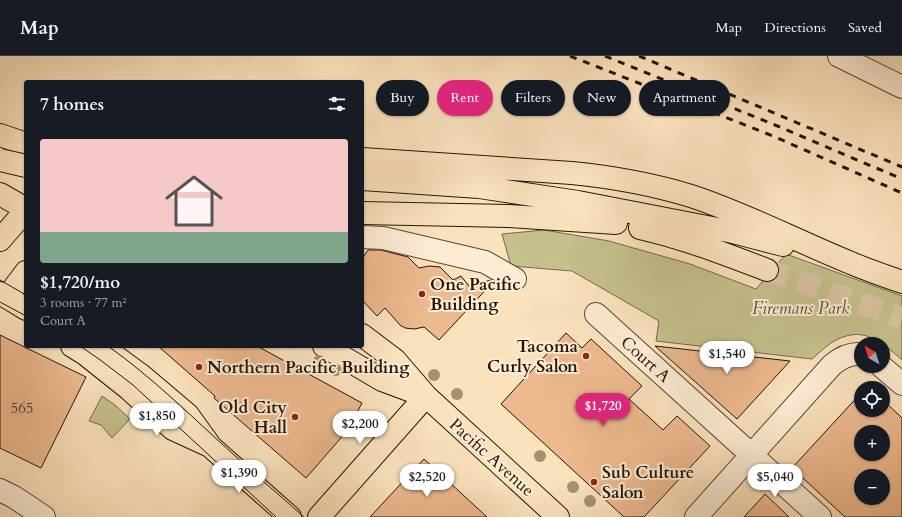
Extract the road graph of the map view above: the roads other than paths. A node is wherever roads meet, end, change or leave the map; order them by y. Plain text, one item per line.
1 (839, 56) edge
2 (899, 79) edge
3 (0, 135) edge
4 (24, 143) edge
5 (0, 154) edge
6 (364, 159) edge
7 (0, 160) edge
8 (24, 165) edge
9 (24, 166) edge
10 (364, 179) edge
11 (364, 191) edge
12 (0, 194) edge
13 (24, 208) edge
14 (24, 211) edge
15 (364, 213) edge
16 (616, 223) junction
17 (364, 237) edge
18 (1, 238) edge
19 (852, 264) junction
20 (767, 270) tunnel mouth
21 (24, 274) edge
22 (515, 279) dead end
23 (902, 282) edge
24 (4, 295) edge
25 (24, 308) edge
26 (596, 314) dead end
27 (364, 337) edge
28 (75, 348) edge
29 (104, 348) edge
30 (327, 348) edge
31 (854, 355) edge
32 (889, 373) edge
33 (902, 384) edge
34 (426, 396) junction
35 (211, 447) junction
36 (752, 454) junction
37 (0, 490) edge
38 (43, 517) edge
39 (290, 517) edge
40 (319, 517) edge
41 (558, 517) edge
42 (696, 517) edge
43 (820, 517) edge

1 - 2 street
3 - 4 main road
5 - 8 main road
6 - 19 main road
7 - 9 main road, bridge
10 - 19 main road
11 - 16 main road
12 - 13 main road
14 - 18 main road
15 - 16 main road
16 - 20 main road
17 - 22 street
19 - 23 main road
21 - 24 main road
24 - 25 main road
26 - 36 street, Court A
27 - 34 main road, Pacific Avenue
28 - 35 main road
29 - 35 main road
30 - 34 main road, Pacific Avenue
31 - 36 street
32 - 33 street
34 - 40 main road
34 - 41 main road, Pacific Avenue
35 - 39 main road
36 - 42 street
36 - 43 street, Court A
37 - 38 street

